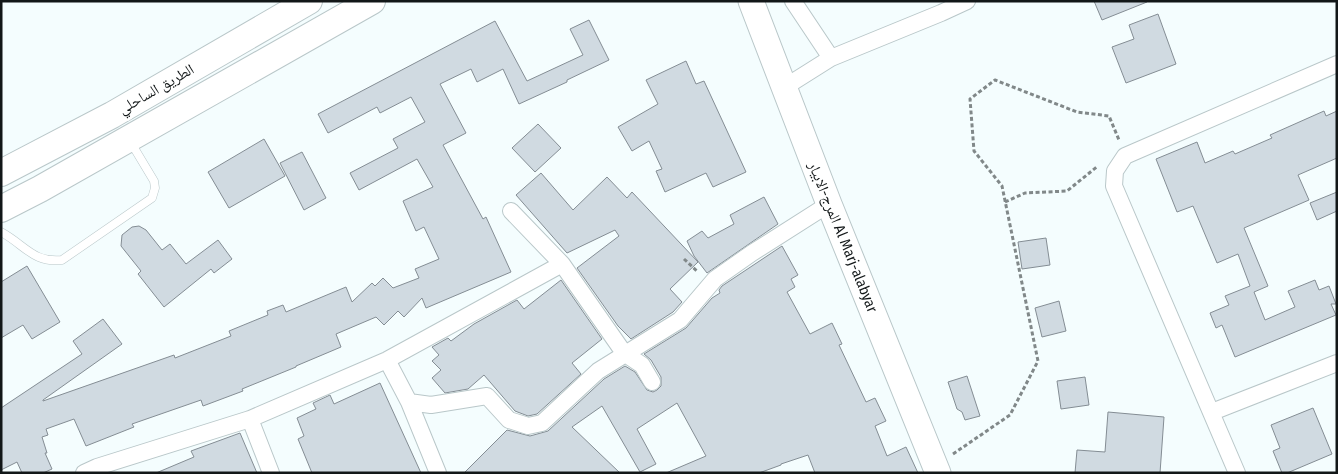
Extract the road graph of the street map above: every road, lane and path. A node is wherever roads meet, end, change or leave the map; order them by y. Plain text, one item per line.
1 (309, 1) edge
2 (372, 1) edge
3 (751, 1) edge
4 (793, 1) edge
5 (967, 1) edge
6 (938, 7) edge
7 (831, 58) junction
8 (1337, 64) edge
9 (785, 88) junction
10 (112, 115) junction
11 (128, 139) junction
12 (1125, 156) junction
13 (1, 173) edge
14 (1005, 202) junction
15 (829, 204) junction
16 (1, 209) edge
17 (511, 211) dead end
18 (1, 232) edge
19 (562, 264) junction
20 (624, 353) junction
21 (388, 360) junction
22 (1337, 363) edge
23 (652, 382) dead end
24 (409, 402) junction
25 (1212, 412) junction
26 (250, 419) junction
27 (936, 468) edge
28 (93, 471) edge
29 (271, 473) edge
30 (438, 473) edge
31 (1237, 473) edge

1 - 10 highway, الطريق الساحلي
2 - 11 highway
3 - 9 main road, المرج-الابيار Al Marj-alabyar
4 - 7 street
5 - 6 street
6 - 7 street
7 - 9 street
8 - 12 street
9 - 15 main road, المرج-الابيار Al Marj-alabyar
10 - 11 highway
10 - 13 highway, الطريق الساحلي
11 - 16 highway
11 - 18 lane
12 - 14 path
12 - 14 path
12 - 25 street
14 - 27 path
15 - 20 street
15 - 27 main road, المرج-الابيار Al Marj-alabyar
17 - 19 street
19 - 20 street
19 - 21 street
20 - 23 street
20 - 24 street
21 - 24 street
21 - 26 street
22 - 25 street
24 - 30 street
25 - 31 street
26 - 28 street
26 - 29 street

